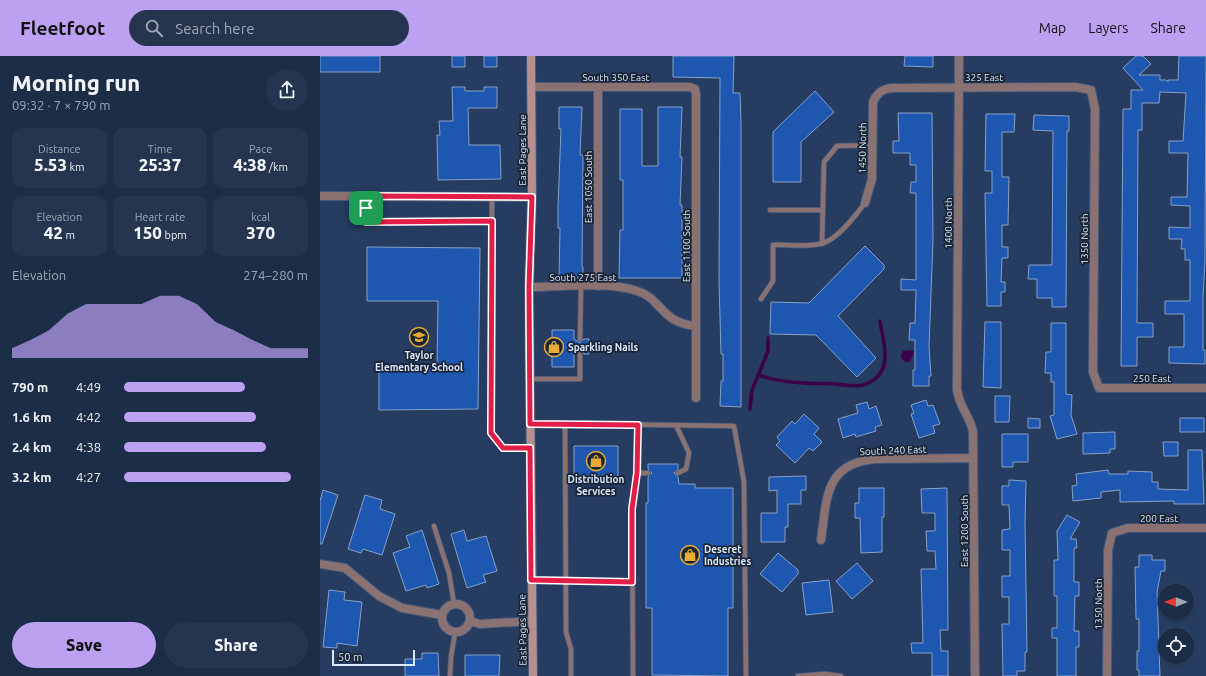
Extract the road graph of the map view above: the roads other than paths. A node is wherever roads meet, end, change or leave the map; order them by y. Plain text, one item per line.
1 (531, 56) edge
2 (959, 56) edge
3 (531, 87) junction
4 (598, 87) junction
5 (959, 87) junction
6 (1092, 90) joint
7 (878, 93) joint
8 (696, 94) joint
9 (872, 145) junction
10 (320, 196) edge
11 (366, 196) junction
12 (492, 196) junction
13 (532, 197) junction
14 (865, 202) joint
15 (770, 210) dead end
16 (822, 210) junction
17 (492, 221) junction
18 (822, 244) junction
19 (598, 286) junction
20 (529, 287) junction
21 (581, 287) junction
22 (761, 299) dead end
23 (696, 326) junction
24 (580, 339) dead end
25 (580, 354) dead end
26 (530, 379) junction
27 (1099, 388) joint
28 (1206, 388) edge
29 (957, 389) joint
30 (696, 398) dead end
31 (530, 424) junction
32 (564, 424) junction
33 (638, 425) junction
34 (676, 425) junction
35 (530, 448) junction
36 (973, 458) junction
37 (637, 473) junction
38 (648, 473) dead end
39 (678, 473) dead end
40 (434, 526) dead end
41 (1206, 528) edge
42 (1112, 533) joint
43 (821, 540) dead end
44 (320, 566) edge
45 (531, 580) junction
46 (565, 581) junction
47 (632, 582) junction
48 (454, 604) junction
49 (442, 615) junction
50 (470, 621) junction
51 (532, 621) junction
52 (455, 633) junction
53 (450, 676) edge
54 (533, 676) edge
55 (571, 676) edge
56 (633, 676) edge
57 (746, 676) edge
58 (798, 676) edge
59 (841, 676) edge
60 (975, 676) edge
61 (1107, 676) edge

1 - 3 main road, East Pages Lane
2 - 5 street, 1400 North
3 - 4 street, South 350 East
3 - 13 main road, East Pages Lane
4 - 8 street, South 350 East
4 - 19 street, East 1050 South
5 - 6 street, 325 East
5 - 7 street, 325 East
5 - 29 street, 1400 North
6 - 27 street, 1350 North
7 - 9 street, 1450 North
8 - 23 street, East 1100 South
9 - 14 street, 1450 North
9 - 16 lane
10 - 11 street
11 - 12 street
11 - 17 lane
12 - 13 street
12 - 17 lane
13 - 20 main road, East Pages Lane
14 - 18 lane
15 - 16 lane
16 - 18 lane
17 - 35 lane
18 - 22 lane
19 - 21 street, South 275 East
19 - 23 street, South 275 East
20 - 21 street, South 275 East
20 - 26 main road, East Pages Lane
21 - 24 lane
23 - 30 street, East 1100 South
25 - 26 lane
26 - 31 main road, East Pages Lane
27 - 28 street, 250 East
29 - 36 street, East 1200 South
31 - 32 lane
31 - 35 main road, East Pages Lane
32 - 33 lane
32 - 46 lane
33 - 34 lane
33 - 37 lane
34 - 39 lane
34 - 57 lane
35 - 45 main road, East Pages Lane
36 - 43 street, South 240 East
36 - 60 street, East 1200 South
37 - 38 lane
37 - 47 lane
40 - 48 lane
41 - 42 street, 200 East
42 - 61 street, 1350 North
44 - 49 street
45 - 46 lane
45 - 51 main road, East Pages Lane
46 - 47 lane
46 - 55 lane
47 - 56 lane
48 - 49 street
48 - 50 street
49 - 52 street
50 - 51 street
50 - 52 street
51 - 54 main road, East Pages Lane
52 - 53 lane
58 - 59 lane

